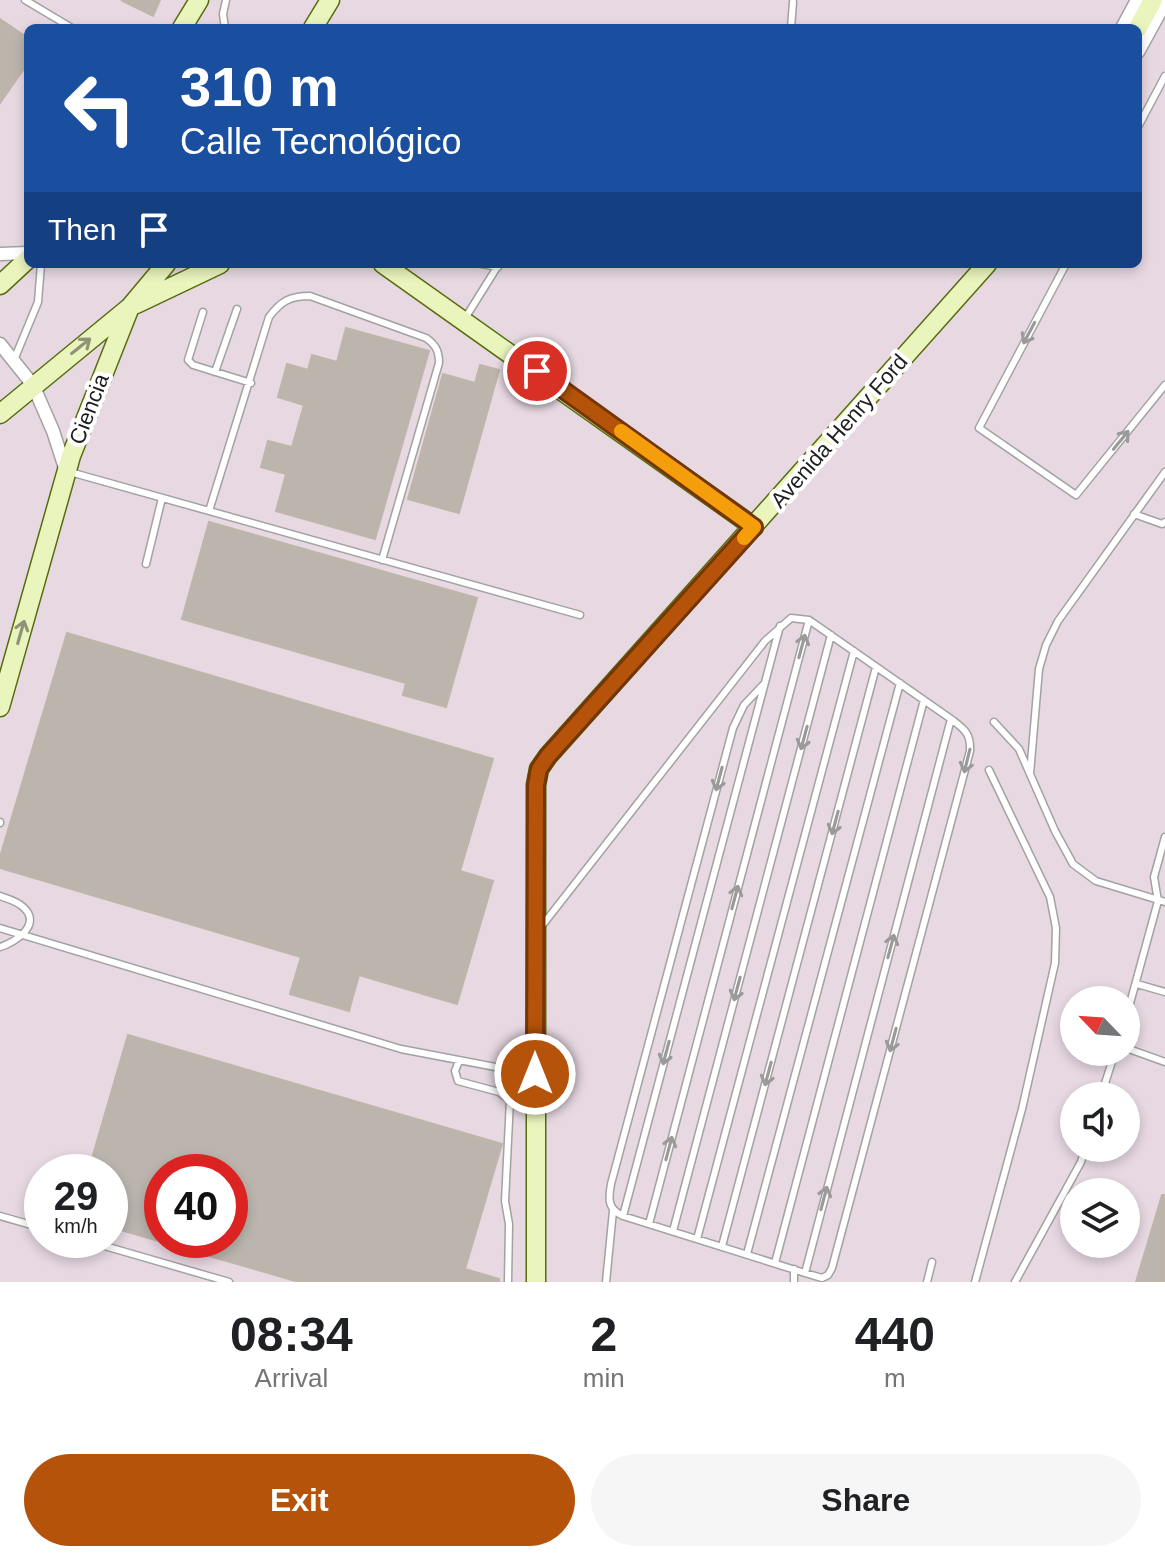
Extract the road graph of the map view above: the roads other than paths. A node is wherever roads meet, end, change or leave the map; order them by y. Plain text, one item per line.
1 (25, 0) edge
2 (199, 0) edge
3 (226, 0) edge
4 (1137, 0) edge
5 (1153, 0) edge
6 (793, 2) dead end
7 (1165, 3) edge
8 (65, 24) edge
9 (184, 24) edge
10 (224, 24) edge
11 (791, 24) edge
12 (1124, 24) edge
13 (1140, 24) edge
14 (1142, 45) edge
15 (1165, 76) edge
16 (1142, 119) edge
17 (24, 253) edge
18 (0, 254) edge
19 (24, 263) edge
20 (41, 268) edge
21 (163, 268) edge
22 (212, 268) edge
23 (390, 268) edge
24 (496, 268) edge
25 (982, 268) edge
26 (990, 268) edge
27 (1064, 268) edge
28 (969, 283) junction
29 (0, 285) edge
30 (130, 307) junction
31 (237, 309) dead end
32 (203, 312) dead end
33 (464, 320) junction
34 (0, 344) edge
35 (14, 360) junction
36 (215, 372) junction
37 (251, 383) junction
38 (33, 385) junction
39 (1165, 385) edge
40 (0, 414) edge
41 (66, 471) junction
42 (1165, 472) edge
43 (162, 498) junction
44 (209, 511) junction
45 (1134, 514) junction
46 (1165, 522) edge
47 (754, 527) junction
48 (382, 560) junction
49 (146, 564) dead end
50 (580, 615) dead end
51 (809, 620) junction
52 (780, 626) junction
53 (831, 635) junction
54 (854, 651) junction
55 (876, 667) junction
56 (900, 683) junction
57 (763, 685) junction
58 (924, 700) junction
59 (0, 707) edge
60 (951, 719) junction
61 (994, 722) dead end
62 (989, 770) dead end
63 (1030, 774) junction
64 (1165, 837) edge
65 (0, 896) edge
66 (1161, 902) edge
67 (0, 928) edge
68 (24, 934) junction
69 (534, 937) junction
70 (0, 947) edge
71 (1137, 984) joint
72 (1165, 992) edge
73 (1140, 1053) edge
74 (459, 1061) junction
75 (1165, 1062) edge
76 (535, 1074) junction
77 (1081, 1162) edge
78 (613, 1211) junction
79 (0, 1216) edge
80 (623, 1216) junction
81 (24, 1223) edge
82 (649, 1224) junction
83 (673, 1231) junction
84 (697, 1239) junction
85 (722, 1246) junction
86 (128, 1253) edge
87 (747, 1254) junction
88 (932, 1262) dead end
89 (775, 1263) junction
90 (794, 1269) junction
91 (805, 1273) junction
92 (229, 1282) edge
93 (508, 1282) edge
94 (536, 1282) edge
95 (606, 1282) edge
96 (794, 1282) edge
97 (927, 1282) edge
98 (975, 1282) edge
99 (1015, 1282) edge

1 - 8 lane
2 - 9 street
3 - 10 lane
4 - 12 street
5 - 13 street
6 - 11 lane
7 - 14 street
15 - 16 lane
17 - 18 street
19 - 29 street
20 - 35 lane
21 - 30 street
22 - 30 street
23 - 33 street
24 - 33 lane
25 - 28 street, Avenida Henry Ford
26 - 28 street, Avenida Henry Ford
27 -> 39 lane
28 - 47 street, Avenida Henry Ford
38 -> 30 street
30 - 41 street, Ciencia
31 - 36 lane
32 - 36 lane
33 - 47 street
34 - 35 street, Ciencia
35 - 38 street, Ciencia
36 - 37 lane
37 - 44 lane
37 - 48 lane
38 - 40 street
38 - 41 street, Ciencia
41 - 43 lane
59 -> 41 street
42 - 45 lane
43 - 44 lane
43 - 49 lane
44 - 48 lane
45 - 46 lane
45 - 63 lane
47 - 69 street, Avenida Henry Ford
48 - 50 lane
51 - 52 lane
51 - 53 lane
82 -> 51 lane
52 - 57 lane
52 - 69 lane
53 - 54 lane
53 -> 83 lane
54 - 55 lane
54 - 84 lane
55 - 56 lane
55 -> 85 lane
56 - 58 lane
56 - 87 lane
57 -> 78 lane
57 -> 80 lane
58 - 60 lane
58 - 89 lane
91 -> 60 lane
60 -> 91 lane
61 - 63 lane
62 - 98 lane
63 - 66 lane
64 - 66 lane
65 - 68 lane
66 - 71 lane
67 - 68 lane
68 - 70 lane
68 - 74 lane
69 - 76 street, Avenida Henry Ford
71 - 72 lane
73 - 75 lane
74 - 76 lane
74 - 93 lane
76 - 94 street, Avenida Henry Ford
77 - 99 lane
78 - 80 lane
78 - 95 lane
79 - 81 lane
80 - 82 lane
82 - 83 lane
83 - 84 lane
84 - 85 lane
85 - 87 lane
86 - 92 lane
87 - 89 lane
88 - 97 lane
89 - 90 lane
90 - 91 lane
90 - 96 lane

